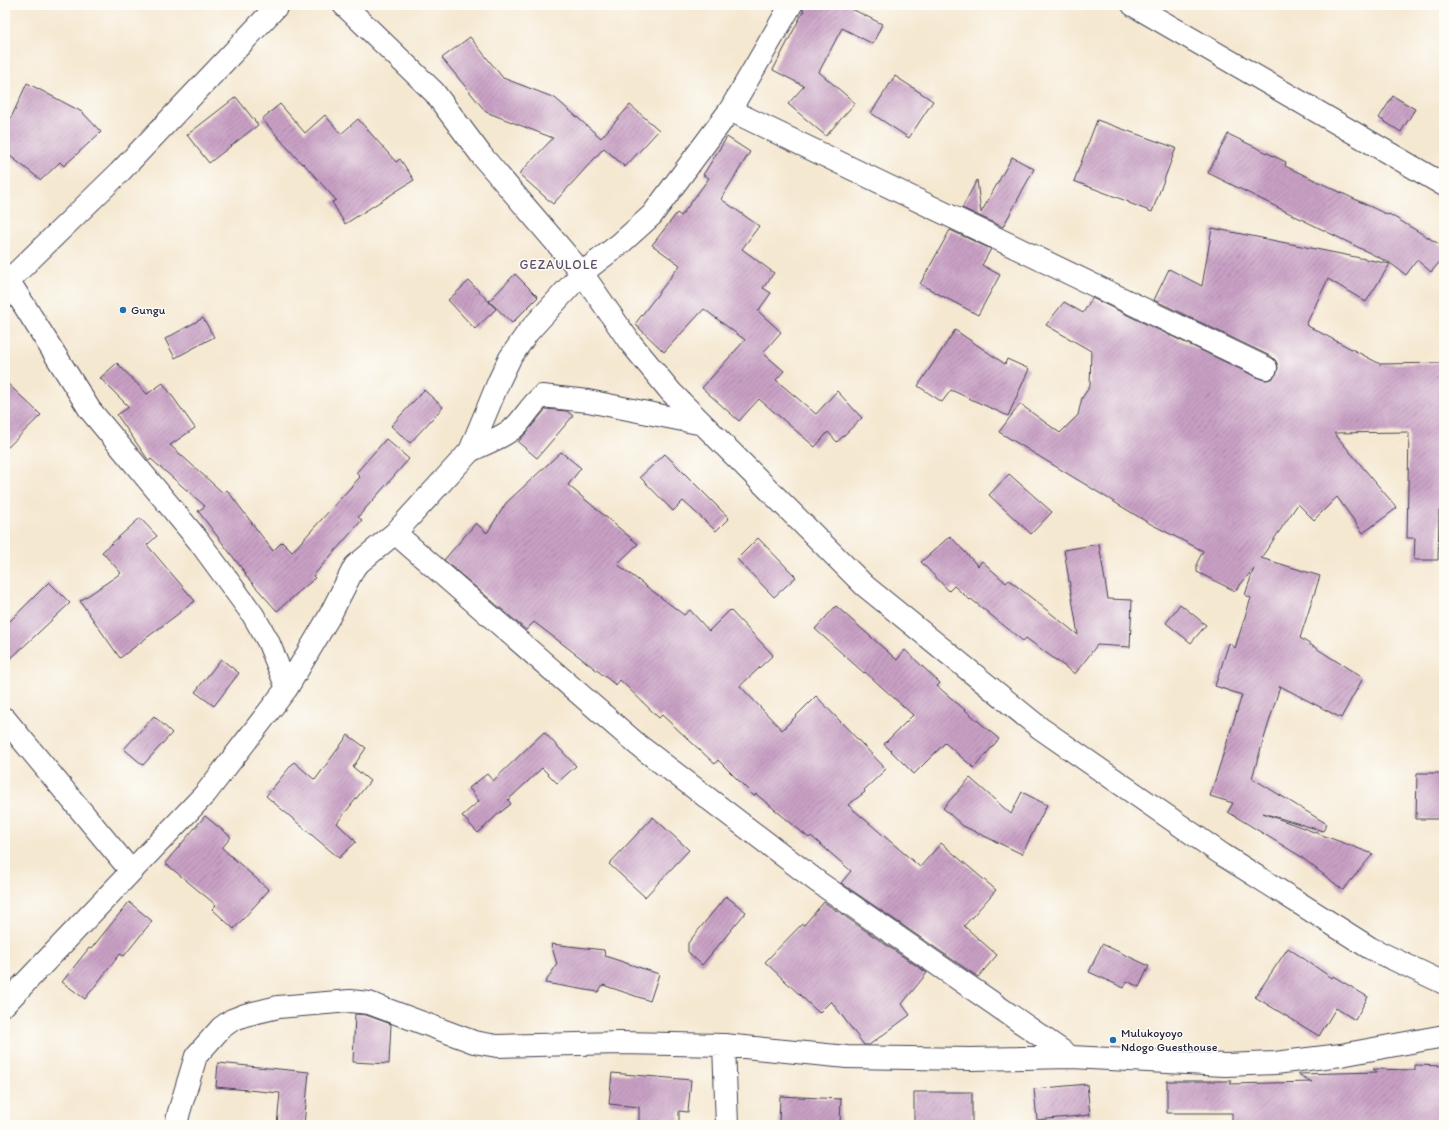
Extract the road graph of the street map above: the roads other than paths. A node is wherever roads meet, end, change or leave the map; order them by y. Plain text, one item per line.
1 (278, 5) edge
2 (344, 5) edge
3 (791, 5) edge
4 (1133, 5) edge
5 (730, 110) junction
6 (1444, 185) edge
7 (582, 273) junction
8 (6, 280) edge
9 (1266, 368) dead end
10 (703, 424) junction
11 (470, 451) junction
12 (395, 533) junction
13 (287, 688) junction
14 (5, 719) edge
15 (131, 871) junction
16 (1444, 983) edge
17 (5, 1004) edge
18 (1444, 1036) edge
19 (724, 1045) junction
20 (1071, 1057) junction
21 (176, 1125) edge
22 (727, 1125) edge

1 - 8 street
2 - 7 street
3 - 5 street
4 - 6 street
5 - 7 street
5 - 9 street
7 - 10 street
7 - 11 street
8 - 13 street
10 - 11 street
10 - 16 street
11 - 12 street
12 - 13 street
12 - 20 street
13 - 15 street
14 - 15 street
15 - 17 street
18 - 20 street
19 - 20 street
19 - 21 street
19 - 22 street

